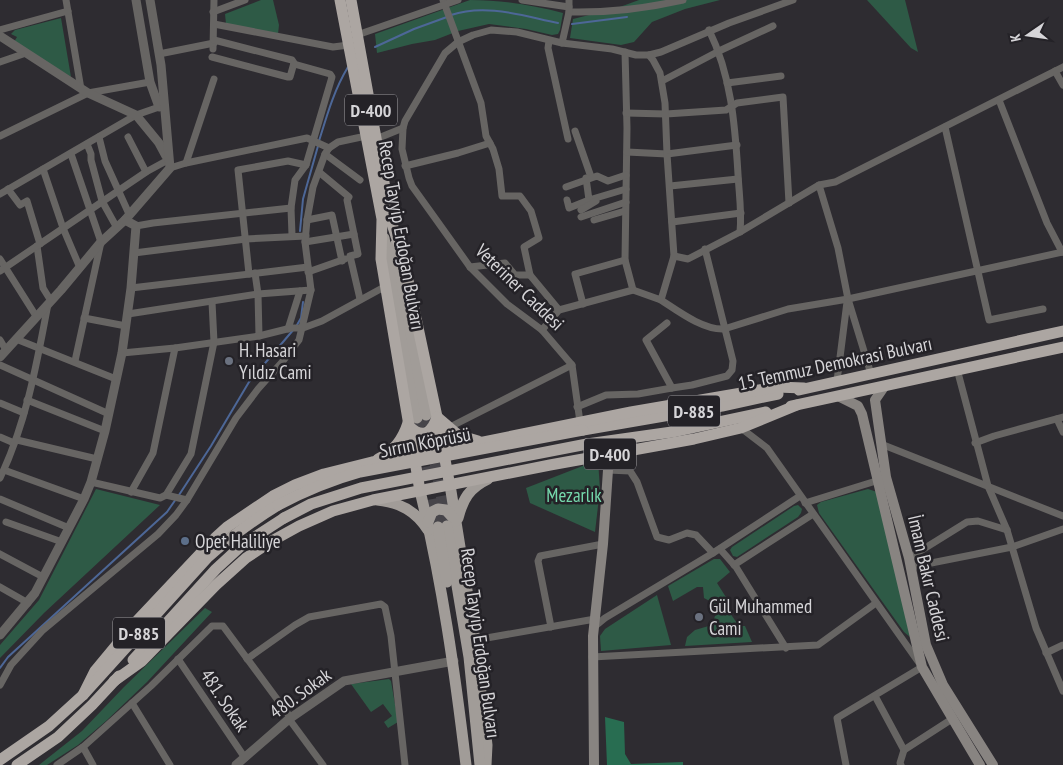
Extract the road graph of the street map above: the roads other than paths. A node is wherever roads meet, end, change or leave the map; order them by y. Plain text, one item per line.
1 (66, 0) edge
2 (136, 0) edge
3 (150, 0) edge
4 (214, 0) edge
5 (246, 0) edge
6 (340, 0) edge
7 (351, 0) edge
8 (458, 0) edge
9 (522, 0) edge
10 (683, 0) edge
11 (793, 0) edge
12 (444, 2) edge
13 (569, 6) edge
14 (68, 11) junction
15 (213, 12) junction
16 (214, 24) junction
17 (773, 26) dead end
18 (0, 30) edge
19 (709, 30) junction
20 (357, 35) junction
21 (0, 36) edge
22 (549, 41) junction
23 (458, 42) junction
24 (562, 43) junction
25 (213, 44) junction
26 (349, 45) junction
27 (719, 51) junction
28 (625, 52) junction
29 (26, 53) junction
30 (159, 54) junction
31 (648, 55) junction
32 (212, 57) dead end
33 (0, 62) edge
34 (294, 64) junction
35 (1063, 67) edge
36 (1055, 71) junction
37 (781, 76) dead end
38 (214, 79) dead end
39 (662, 81) junction
40 (150, 82) junction
41 (727, 83) junction
42 (1063, 85) edge
43 (84, 91) junction
44 (999, 100) junction
45 (161, 106) junction
46 (732, 106) junction
47 (626, 113) junction
48 (666, 114) junction
49 (136, 115) junction
50 (945, 127) junction
51 (403, 128) junction
52 (575, 132) dead end
53 (0, 136) edge
54 (99, 137) junction
55 (128, 137) dead end
56 (371, 138) junction
57 (568, 139) dead end
58 (314, 140) junction
59 (490, 143) junction
60 (87, 144) junction
61 (736, 145) junction
62 (326, 149) junction
63 (627, 152) junction
64 (71, 154) junction
65 (667, 154) junction
66 (186, 163) junction
67 (169, 164) junction
68 (306, 165) junction
69 (405, 166) junction
70 (42, 169) junction
71 (146, 172) junction
72 (319, 172) junction
73 (626, 175) junction
74 (588, 178) junction
75 (738, 179) junction
76 (360, 180) dead end
77 (819, 185) junction
78 (566, 186) dead end
79 (670, 186) junction
80 (8, 190) junction
81 (626, 190) junction
82 (119, 192) junction
83 (614, 192) junction
84 (0, 194) edge
85 (567, 200) dead end
86 (589, 200) junction
87 (102, 201) junction
88 (626, 202) junction
89 (789, 204) junction
90 (291, 208) junction
91 (90, 211) junction
92 (626, 211) junction
93 (243, 213) junction
94 (742, 213) junction
95 (127, 217) junction
96 (307, 220) junction
97 (386, 220) junction
98 (594, 220) dead end
99 (672, 222) junction
100 (136, 226) junction
101 (63, 228) junction
102 (117, 228) junction
103 (740, 232) junction
104 (354, 234) junction
105 (292, 235) junction
106 (336, 237) junction
107 (246, 239) junction
108 (305, 239) junction
109 (101, 242) junction
110 (38, 245) junction
111 (705, 250) junction
112 (1063, 252) edge
113 (134, 253) junction
114 (350, 256) junction
115 (674, 256) junction
116 (0, 259) edge
117 (625, 260) junction
118 (342, 261) junction
119 (470, 267) junction
120 (80, 268) junction
121 (2, 269) edge
122 (308, 270) junction
123 (977, 270) junction
124 (252, 274) junction
125 (530, 275) junction
126 (386, 286) junction
127 (130, 288) junction
128 (311, 290) junction
129 (633, 290) junction
130 (300, 291) junction
131 (258, 294) junction
132 (360, 299) junction
133 (848, 299) junction
134 (661, 300) junction
135 (49, 302) junction
136 (212, 302) junction
137 (583, 304) junction
138 (1042, 309) dead end
139 (559, 310) junction
140 (128, 314) junction
141 (36, 316) junction
142 (84, 318) junction
143 (667, 323) dead end
144 (126, 326) junction
145 (295, 328) junction
146 (724, 328) junction
147 (542, 330) junction
148 (1063, 331) edge
149 (259, 336) junction
150 (16, 339) junction
151 (0, 340) edge
152 (214, 342) junction
153 (1063, 347) edge
154 (40, 348) junction
155 (175, 348) junction
156 (3, 353) edge
157 (122, 353) junction
158 (75, 362) junction
159 (0, 365) edge
160 (572, 365) junction
161 (957, 369) junction
162 (871, 374) junction
163 (116, 379) junction
164 (33, 380) junction
165 (837, 381) junction
166 (884, 387) junction
167 (672, 388) junction
168 (838, 396) junction
169 (28, 400) junction
170 (0, 403) edge
171 (797, 405) junction
172 (577, 407) junction
173 (24, 413) junction
174 (109, 414) junction
175 (1060, 418) edge
176 (420, 419) junction
177 (582, 426) junction
178 (448, 428) junction
179 (741, 428) junction
180 (105, 431) junction
181 (1063, 432) edge
182 (0, 437) edge
183 (15, 442) junction
184 (479, 442) junction
185 (976, 443) junction
186 (587, 444) joint
187 (881, 444) junction
188 (443, 450) junction
189 (605, 455) junction
190 (414, 456) junction
191 (97, 459) junction
192 (372, 462) junction
193 (4, 470) junction
194 (608, 470) junction
195 (495, 476) junction
196 (0, 478) edge
197 (876, 481) junction
198 (91, 482) junction
199 (450, 485) junction
200 (988, 486) junction
201 (420, 491) junction
202 (131, 492) junction
203 (166, 495) junction
204 (800, 496) junction
205 (0, 499) edge
206 (84, 499) junction
207 (187, 500) junction
208 (373, 500) junction
209 (805, 503) junction
210 (813, 514) junction
211 (1063, 516) edge
212 (6, 522) dead end
213 (440, 526) junction
214 (69, 528) junction
215 (1063, 529) edge
216 (1007, 530) junction
217 (62, 542) junction
218 (603, 544) junction
219 (1012, 547) junction
220 (720, 549) junction
221 (0, 554) edge
222 (713, 554) junction
223 (910, 563) junction
224 (734, 565) junction
225 (43, 577) junction
226 (0, 587) edge
227 (28, 603) junction
228 (876, 604) junction
229 (594, 623) junction
230 (551, 627) junction
231 (0, 635) edge
232 (475, 640) junction
233 (1063, 645) edge
234 (786, 648) junction
235 (1046, 653) junction
236 (592, 657) junction
237 (178, 659) junction
238 (247, 659) junction
239 (454, 661) junction
240 (922, 667) junction
241 (395, 671) junction
242 (114, 681) junction
243 (0, 685) edge
244 (1063, 692) edge
245 (83, 695) junction
246 (875, 696) junction
247 (132, 703) junction
248 (290, 718) junction
249 (952, 719) junction
250 (82, 747) junction
251 (904, 750) junction
252 (245, 758) junction
253 (0, 760) edge
254 (321, 762) edge
255 (900, 764) edge
256 (976, 764) edge
257 (18, 765) edge
258 (57, 765) edge
259 (93, 765) edge
260 (170, 765) edge
261 (237, 765) edge
262 (313, 765) edge
263 (404, 765) edge
264 (466, 765) edge
265 (472, 765) edge
266 (480, 765) edge
267 (486, 765) edge
268 (594, 765) edge
269 (846, 765) edge
270 (993, 765) edge

1 - 14 street
2 - 40 street
3 - 30 street
4 - 15 street
5 - 15 street
6 - 26 highway, Recep Tayyip Erdoğan Bulvarı / D-400
7 - 20 highway, Recep Tayyip Erdoğan Bulvarı / D-400
8 - 12 street
9 - 13 street
10 - 13 street
11 - 19 street
12 - 20 street
12 - 23 street
13 - 24 street
14 - 18 street
14 - 43 street
15 - 16 street
16 - 25 street
16 - 26 street
17 - 27 street
19 - 27 street
19 - 31 street
20 - 56 highway, Recep Tayyip Erdoğan Bulvarı / D-400
21 - 29 street
22 - 23 street
22 - 24 street
22 - 57 street
23 - 51 street
23 - 59 street
24 - 28 street
25 - 30 street
25 - 34 street
26 - 56 highway, Recep Tayyip Erdoğan Bulvarı / D-400
27 - 39 street
27 - 41 street
28 - 31 street
28 - 47 street
29 - 33 street
29 - 43 street
30 - 45 street
31 - 39 street
32 - 34 street
34 - 58 street
35 - 36 street
36 - 42 street
36 - 44 street
37 - 41 street
38 - 66 street
39 - 48 street
40 - 43 street
40 - 45 street
41 - 46 street
43 - 49 street
43 - 53 street
44 - 50 street
44 - 112 street
45 - 49 street
45 - 67 street
46 - 48 street
46 - 61 street
46 - 89 street
47 - 48 street
47 - 63 street
48 - 65 street
49 - 54 street
49 - 67 street
50 - 77 street
50 - 123 street
51 - 56 street
51 - 69 street, Veteriner Caddesi
52 - 74 street
54 - 60 street
54 - 82 street
55 - 71 street
56 - 62 street
56 - 97 highway, Recep Tayyip Erdoğan Bulvarı / D-400
58 - 62 street
58 - 66 street
58 - 68 street
59 - 69 street
59 - 125 street
60 - 64 street
60 - 87 street
61 - 65 street
61 - 75 street
62 - 72 street
62 - 76 street
63 - 65 street
63 - 73 street
64 - 70 street
64 - 91 street
65 - 79 street
66 - 67 street
67 - 71 street
67 - 95 street
68 - 90 street
68 - 93 street
69 - 119 street, Veteriner Caddesi
70 - 80 street
70 - 101 street
71 - 82 street
72 - 96 street
72 - 104 street
73 - 74 street
73 - 81 street
74 - 78 street
74 - 86 street
75 - 79 street
75 - 94 street
77 - 89 street
77 - 133 street
79 - 99 street
80 - 84 street
80 - 110 street
81 - 83 street
81 - 88 street
82 - 87 street
82 - 95 street
83 - 86 street
83 - 88 street
85 - 86 street
87 - 91 street
87 - 102 street
88 - 92 street
89 - 103 street
90 - 93 street
90 - 105 street
91 - 101 street
91 - 109 street
92 - 98 street
92 - 117 street
93 - 100 street
93 - 107 street
94 - 99 street
94 - 103 street
95 - 100 street
95 - 102 street
96 - 106 street
96 - 108 street
97 - 126 highway, D-400
97 - 176 main road, Recep Tayyip Erdoğan Bulvarı
97 - 176 highway, D-400
99 - 115 street
100 - 113 street
101 - 110 street
101 - 120 street
102 - 109 street
103 - 111 street
104 - 106 street
104 - 114 street
105 - 107 street
105 - 108 street
106 - 108 street
106 - 118 street
107 - 113 street
107 - 124 street
108 - 122 street
109 - 120 street
109 - 142 street
110 - 121 street
110 - 135 street
111 - 115 street
111 - 146 street
112 - 123 street
113 - 127 street
114 - 118 street
114 - 132 street
115 - 134 street
116 - 121 street
117 - 129 street
117 - 137 street
118 - 122 street
119 - 125 street
119 - 147 street, Veteriner Caddesi
120 - 135 street
121 - 141 street
122 - 124 street
122 - 128 street
123 - 133 street
123 - 138 street
124 - 127 street
124 - 131 street
125 - 139 street
126 - 132 street
126 - 176 highway, D-400
127 - 140 street
128 - 130 street
128 - 145 street
129 - 134 street
129 - 137 street
130 - 131 street
130 - 145 street
131 - 136 street
131 - 149 street
132 - 145 street
133 - 146 street
133 - 162 street
133 - 165 street
134 - 146 street
135 - 141 street
135 - 154 street
136 - 140 street
136 - 152 street
137 - 139 street
139 - 147 street
140 - 144 street
141 - 150 street
142 - 144 street
142 - 158 street
143 - 167 street
144 - 157 street
145 - 149 street
145 - 207 street
146 - 167 street
147 - 160 street, Veteriner Caddesi
148 - 162 highway, 15 Temmuz Demokrasi Bulvarı
149 - 152 street
150 - 154 street
150 - 156 street
151 - 156 street
152 - 155 street
152 - 203 street
153 - 161 highway, 15 Temmuz Demokrasi Bulvarı / D-400
154 - 158 street
154 - 164 street
155 - 157 street
155 - 202 street
157 - 163 street
158 - 163 street
159 - 164 street
160 - 172 street
160 - 178 street
161 - 166 highway, 15 Temmuz Demokrasi Bulvarı / D-400
161 - 185 street
162 - 165 highway, 15 Temmuz Demokrasi Bulvarı
163 - 174 street
164 - 169 street
164 - 174 street
165 - 177 highway, 15 Temmuz Demokrasi Bulvarı / D-885
166 - 168 highway, 15 Temmuz Demokrasi Bulvarı / D-400
166 - 187 main road, İmam Bakır Caddesi
167 - 172 street
168 - 171 highway, 15 Temmuz Demokrasi Bulvarı / D-400
168 - 197 main road
169 - 173 street
169 - 180 street
170 - 173 street
171 - 179 highway, D-400
171 - 186 highway, 15 Temmuz Demokrasi Bulvarı / D-885
172 - 177 street
173 - 183 street
174 - 180 street
175 - 181 street
175 - 185 street
176 - 178 highway
176 - 188 highway
176 - 190 highway, D-400
176 - 192 highway
177 - 184 highway, D-400
177 - 245 highway, Sırrın Köprüsü / D-885, bridge
178 - 184 highway
179 - 189 highway, D-400
179 - 204 street
180 - 191 street
182 - 183 street
183 - 191 street
183 - 193 street
184 - 188 highway
185 - 200 street
186 - 242 highway, Sırrın Köprüsü / D-885, bridge
187 - 200 street
187 - 223 main road, İmam Bakır Caddesi
188 - 190 highway
188 - 199 highway
189 - 194 main road
189 - 195 highway, D-400
190 - 192 highway
190 - 201 highway, D-400
191 - 198 street
192 - 245 highway
193 - 196 street
193 - 206 street
194 - 218 main road
194 - 222 street
195 - 199 highway, D-400
195 - 213 main road
197 - 209 street
197 - 240 main road
198 - 202 street
198 - 206 street
199 - 201 highway, D-400
199 - 213 main road
200 - 211 street
200 - 216 street
201 - 208 highway
201 - 213 main road
202 - 203 street
203 - 207 street
204 - 209 street
204 - 220 street
205 - 214 street
206 - 214 street
207 - 243 street
208 - 213 main road
208 - 242 highway
209 - 210 street
210 - 224 street
210 - 228 street
212 - 217 street
213 - 232 main road
213 - 239 main road
213 - 265 main road, Recep Tayyip Erdoğan Bulvarı
213 - 266 main road, Recep Tayyip Erdoğan Bulvarı
214 - 217 street
215 - 219 street
216 - 219 street
216 - 223 street
217 - 225 street
218 - 229 main road
218 - 230 street
219 - 223 street
219 - 235 street
220 - 222 street
220 - 224 street
221 - 225 street
222 - 229 street
223 - 270 main road, İmam Bakır Caddesi
224 - 234 street
225 - 227 street
226 - 227 street
227 - 231 street
228 - 234 street
228 - 240 street
229 - 230 street
229 - 236 main road
230 - 232 street
232 - 267 main road
233 - 235 street
234 - 236 street
235 - 244 street
236 - 268 main road
237 - 238 street
237 - 247 street
237 - 252 street, 481. Sokak
238 - 241 street
238 - 248 street
239 - 241 street, 480. Sokak
239 - 264 main road
240 - 246 street
240 - 249 main road
241 - 248 street, 480. Sokak
241 - 263 street
242 - 257 highway, D-885
245 - 253 highway, D-885
246 - 251 street
246 - 269 street
247 - 250 street
247 - 260 street
248 - 252 street, 480. Sokak
248 - 254 street
249 - 251 street
249 - 256 main road
250 - 258 street
250 - 259 street
251 - 255 street
252 - 261 street, 480. Sokak
254 - 262 street

